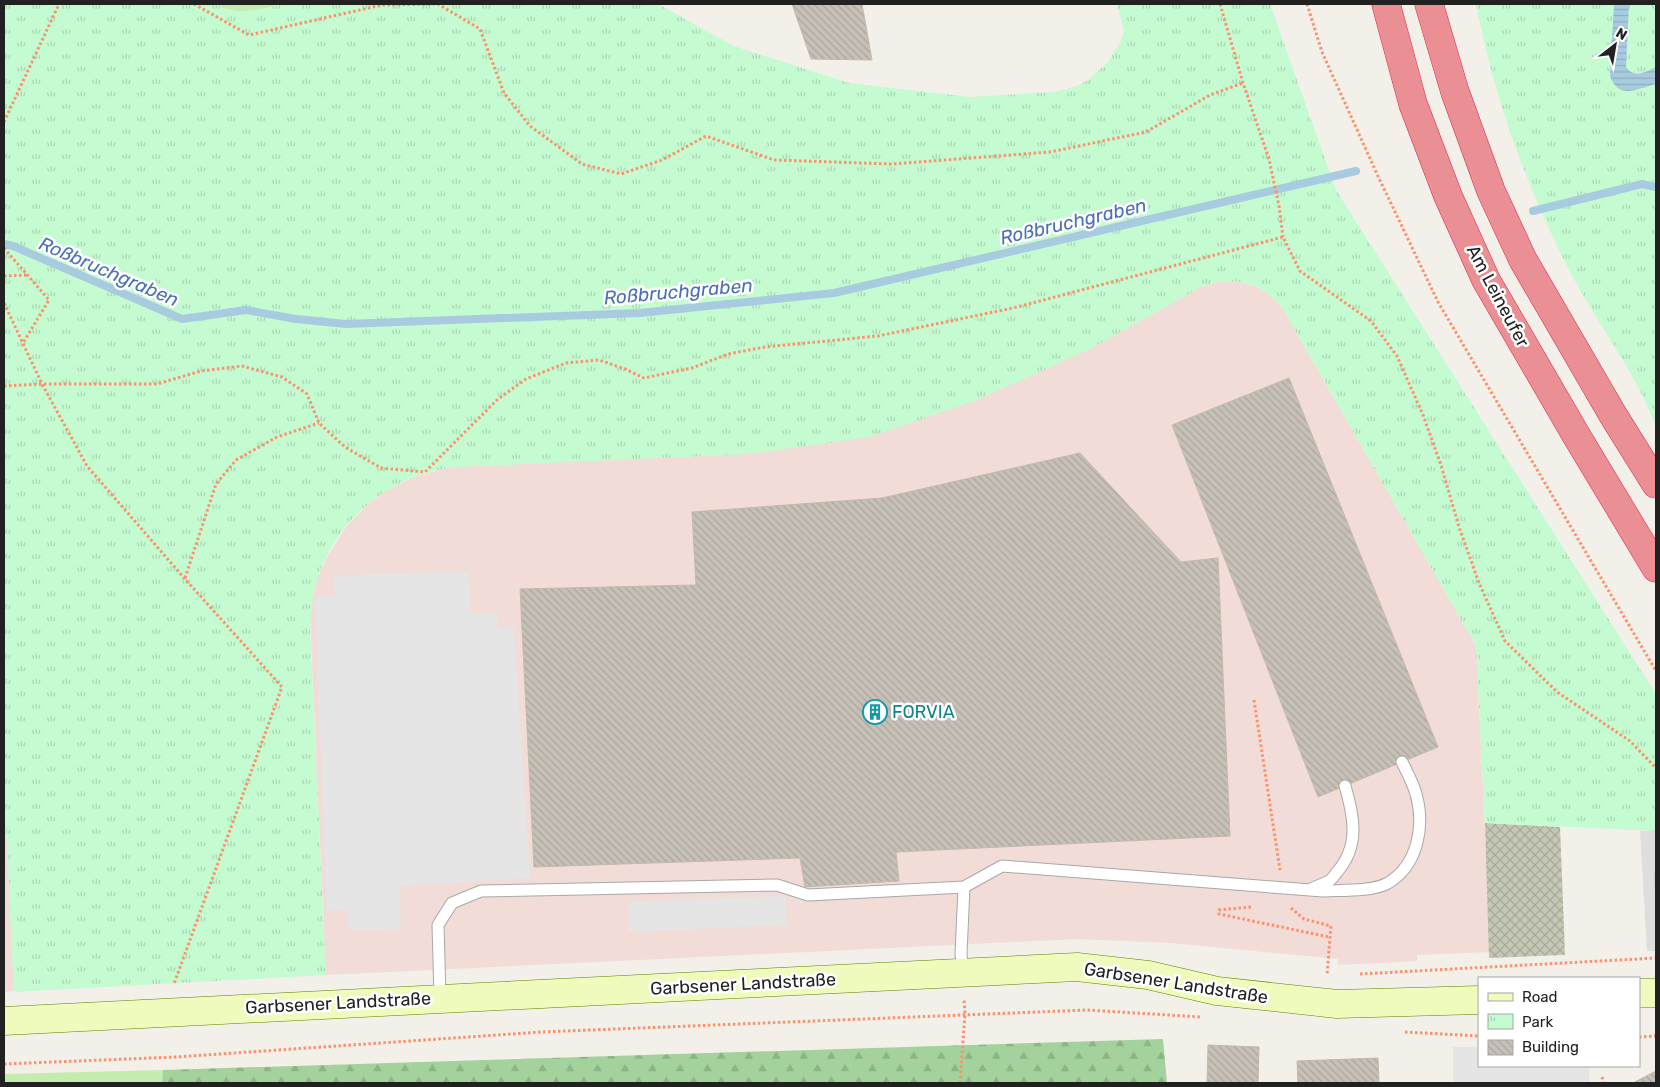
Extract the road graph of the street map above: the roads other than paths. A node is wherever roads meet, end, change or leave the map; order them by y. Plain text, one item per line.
1 (1386, 4) edge
2 (1429, 4) edge
3 (1656, 484) edge
4 (1656, 568) edge
5 (1402, 762) dead end
6 (1345, 786) dead end
7 (964, 887) junction
8 (1310, 890) junction
9 (963, 973) junction
10 (1656, 992) edge
11 (1640, 994) edge
12 (440, 998) junction
13 (1478, 1000) edge
14 (4, 1021) edge

1 - 4 highway, Am Leineufer
2 - 3 highway
5 - 8 lane
6 - 8 lane
7 - 8 lane
7 - 9 lane
7 - 12 lane
9 - 12 street, Garbsener Landstraße
9 - 13 street, Garbsener Landstraße
10 - 11 street
12 - 14 street, Garbsener Landstraße

